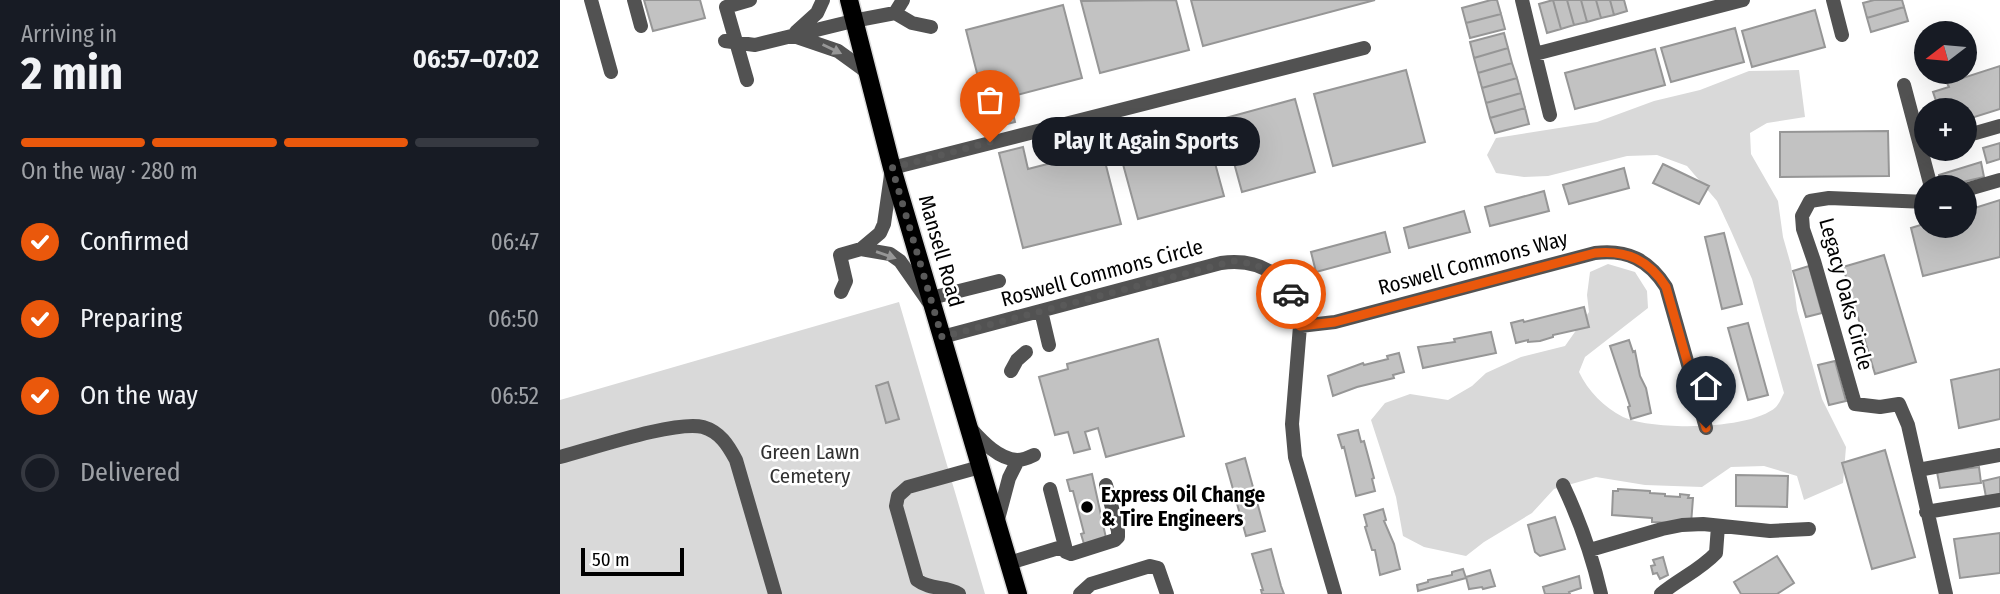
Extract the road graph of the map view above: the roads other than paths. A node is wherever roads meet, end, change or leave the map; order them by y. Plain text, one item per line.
1 (591, 0) edge
2 (634, 0) edge
3 (750, 0) edge
4 (823, 0) edge
5 (849, 0) edge
6 (903, 0) edge
7 (1522, 0) edge
8 (1743, 0) edge
9 (1833, 0) edge
10 (895, 13) junction
11 (853, 20) junction
12 (641, 26) dead end
13 (931, 27) dead end
14 (792, 35) junction
15 (1842, 35) dead end
16 (731, 42) junction
17 (1364, 48) dead end
18 (1535, 54) junction
19 (611, 72) dead end
20 (867, 72) junction
21 (747, 80) dead end
22 (1904, 85) dead end
23 (1549, 115) dead end
24 (1914, 115) edge
25 (2000, 126) edge
26 (1977, 133) edge
27 (892, 168) junction
28 (2000, 180) edge
29 (1977, 187) edge
30 (1914, 201) edge
31 (861, 249) junction
32 (999, 281) dead end
33 (841, 292) dead end
34 (933, 304) junction
35 (1041, 311) junction
36 (1300, 326) junction
37 (942, 337) junction
38 (1049, 345) dead end
39 (1026, 352) dead end
40 (1011, 371) dead end
41 (968, 426) junction
42 (1706, 428) dead end
43 (1034, 455) dead end
44 (2000, 455) edge
45 (560, 457) edge
46 (1015, 459) junction
47 (980, 467) junction
48 (1918, 470) junction
49 (1106, 485) dead end
50 (1563, 485) dead end
51 (1050, 489) dead end
52 (2000, 500) edge
53 (1926, 512) junction
54 (997, 523) junction
55 (1718, 526) junction
56 (1809, 529) dead end
57 (1065, 546) junction
58 (1590, 550) junction
59 (1009, 563) junction
60 (775, 594) edge
61 (959, 594) edge
62 (1018, 594) edge
63 (1080, 594) edge
64 (1167, 594) edge
65 (1335, 594) edge
66 (1601, 594) edge
67 (1661, 594) edge
68 (1946, 594) edge

1 - 19 street
2 - 12 street
3 - 16 street
4 - 14 street
5 - 11 main road, Mansell Road
6 - 10 street
7 - 18 street
8 - 18 street
9 - 15 street
10 - 11 street
10 - 13 street
11 - 14 street
11 - 20 main road, Mansell Road
14 - 16 street
14 -> 20 street
16 - 21 street
17 - 27 street
18 - 23 street
20 - 27 main road, Mansell Road
22 - 24 street
25 - 26 street
27 - 31 street
27 - 34 main road, Mansell Road
28 - 29 street
30 - 48 street, Legacy Oaks Circle
31 - 33 street
31 -> 34 street
32 - 34 street
34 - 37 main road, Mansell Road
35 - 36 street, Roswell Commons Circle
35 - 37 street, Roswell Commons Circle
35 - 38 street
36 - 42 street, Roswell Commons Way
36 - 65 street, Roswell Commons Circle
37 - 41 main road, Mansell Road
39 - 40 street
41 - 46 street
41 - 47 main road, Mansell Road
43 - 46 street
44 - 48 street
45 - 60 street
46 - 54 street
47 - 54 main road, Mansell Road
47 - 61 street
48 - 53 street, Legacy Oaks Circle
49 - 57 street
50 - 58 street
51 - 57 street
52 - 53 street
53 - 68 street, Legacy Oaks Circle
54 - 59 main road, Mansell Road
55 - 56 street
55 - 58 street
55 - 67 street
57 - 59 street
58 - 66 street
59 - 62 main road, Mansell Road
63 - 64 street

